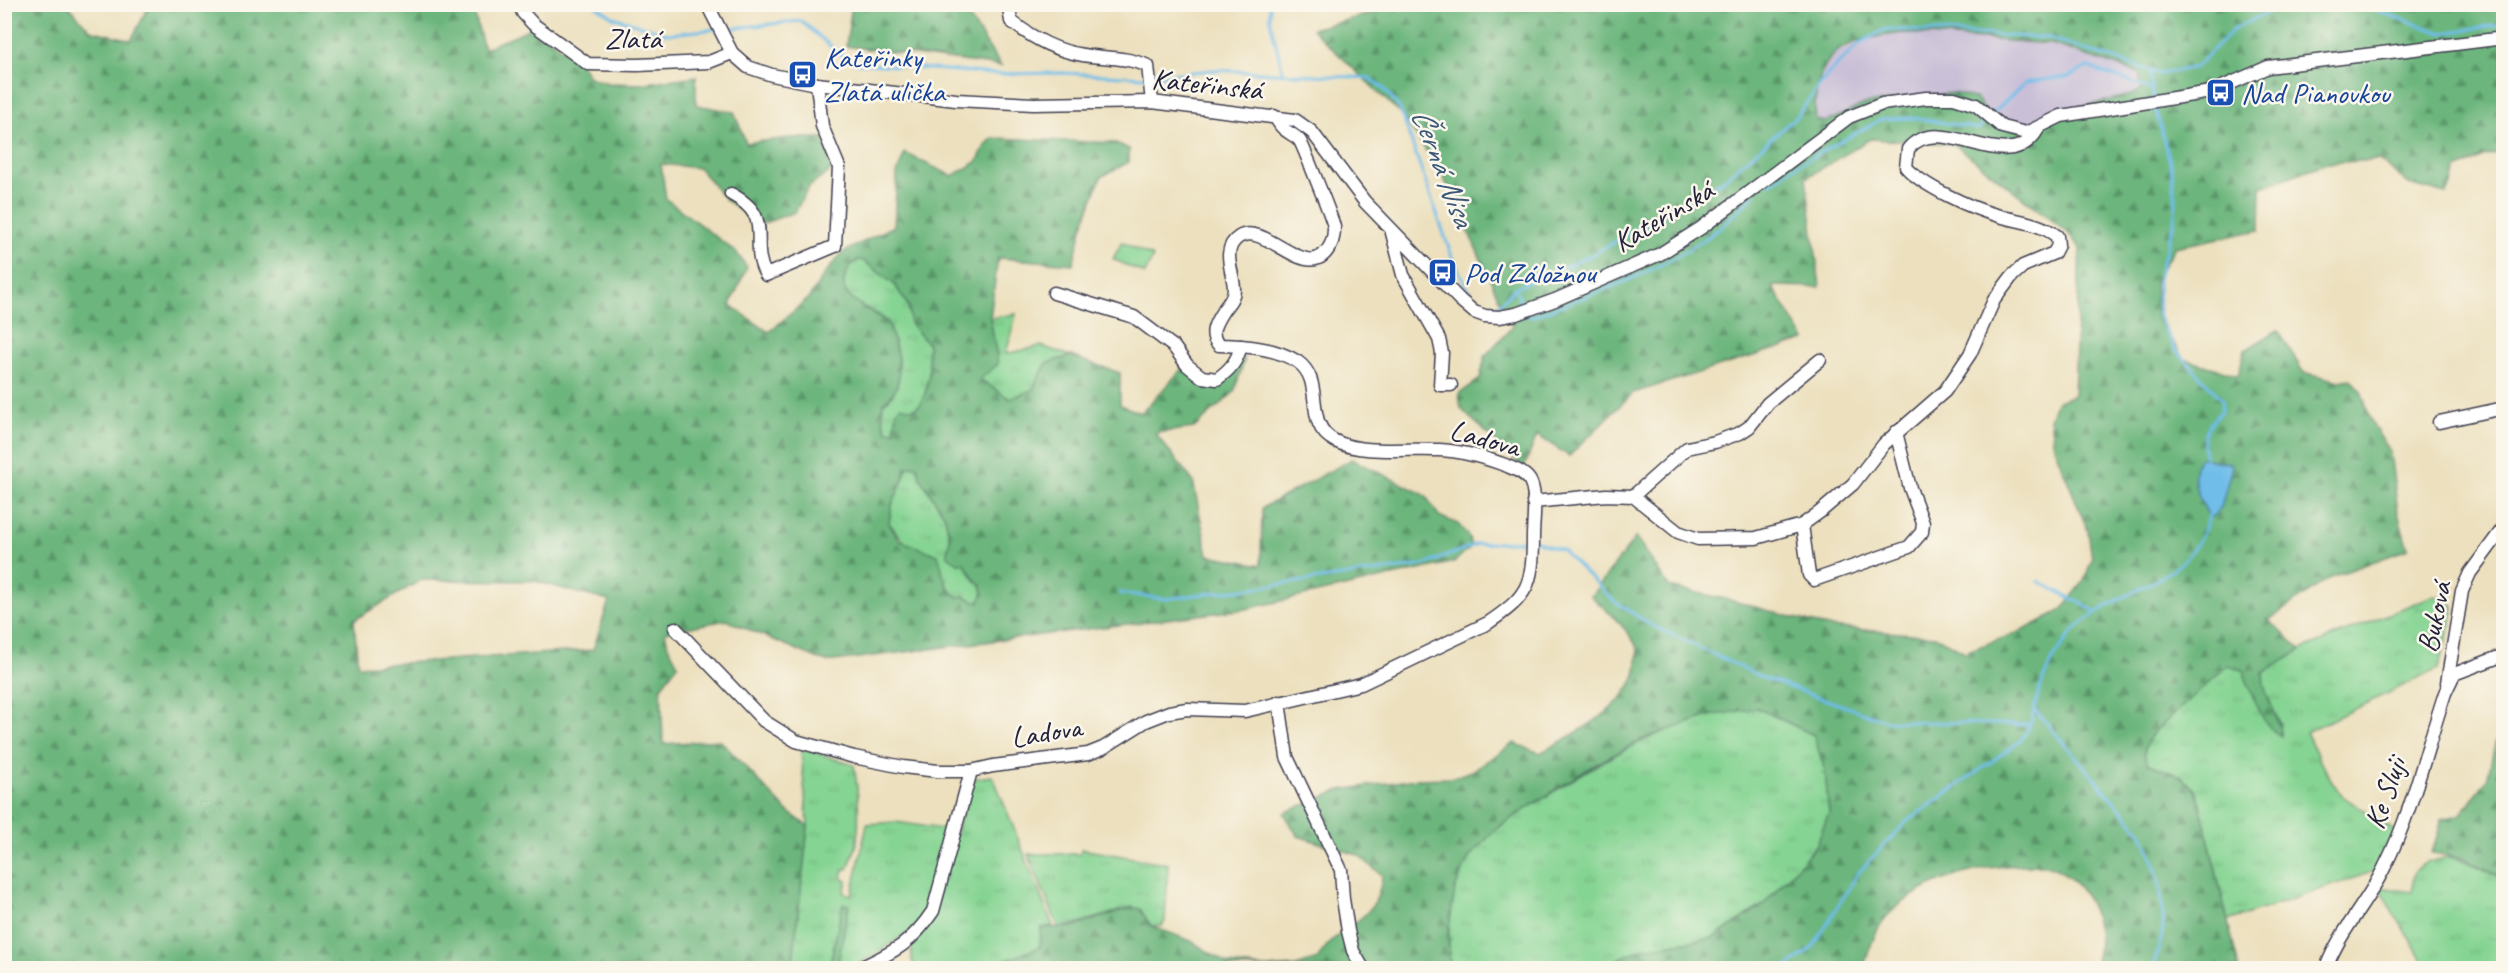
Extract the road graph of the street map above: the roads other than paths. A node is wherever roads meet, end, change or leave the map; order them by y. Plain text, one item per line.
1 (519, 4) edge
2 (707, 4) edge
3 (1012, 4) edge
4 (2504, 38) edge
5 (732, 53) junction
6 (817, 84) junction
7 (1152, 102) junction
8 (1274, 116) junction
9 (2038, 129) junction
10 (731, 194) dead end
11 (1392, 232) junction
12 (1054, 294) dead end
13 (1241, 346) junction
14 (1820, 360) dead end
15 (1451, 385) dead end
16 (2504, 408) edge
17 (2439, 422) dead end
18 (1896, 432) junction
19 (1633, 496) junction
20 (1533, 502) junction
21 (1802, 525) junction
22 (2504, 526) edge
23 (675, 628) dead end
24 (2504, 655) edge
25 (2445, 693) junction
26 (1280, 702) junction
27 (971, 771) junction
28 (860, 969) edge
29 (1363, 969) edge
30 (2326, 969) edge

1 - 5 street, Zlatá
2 - 5 street, Kateřinská
3 - 7 street
4 - 9 street, Kateřinská
5 - 6 street, Kateřinská
6 - 7 street, Kateřinská
6 - 10 street
7 - 8 street, Kateřinská
8 - 11 street, Kateřinská
8 - 13 street, Ladova
9 - 11 street, Kateřinská
9 - 18 street
11 - 15 street
12 - 13 street
13 - 20 street, Ladova
14 - 19 street
16 - 17 street
18 - 21 street
18 - 21 street
19 - 20 street
19 - 21 street
20 - 26 street, Ladova
22 - 25 street, Buková
23 - 27 street, Ladova
24 - 25 street, Ke Sluji
25 - 30 street, Ke Sluji
26 - 27 street, Ladova
26 - 29 street
27 - 28 street

